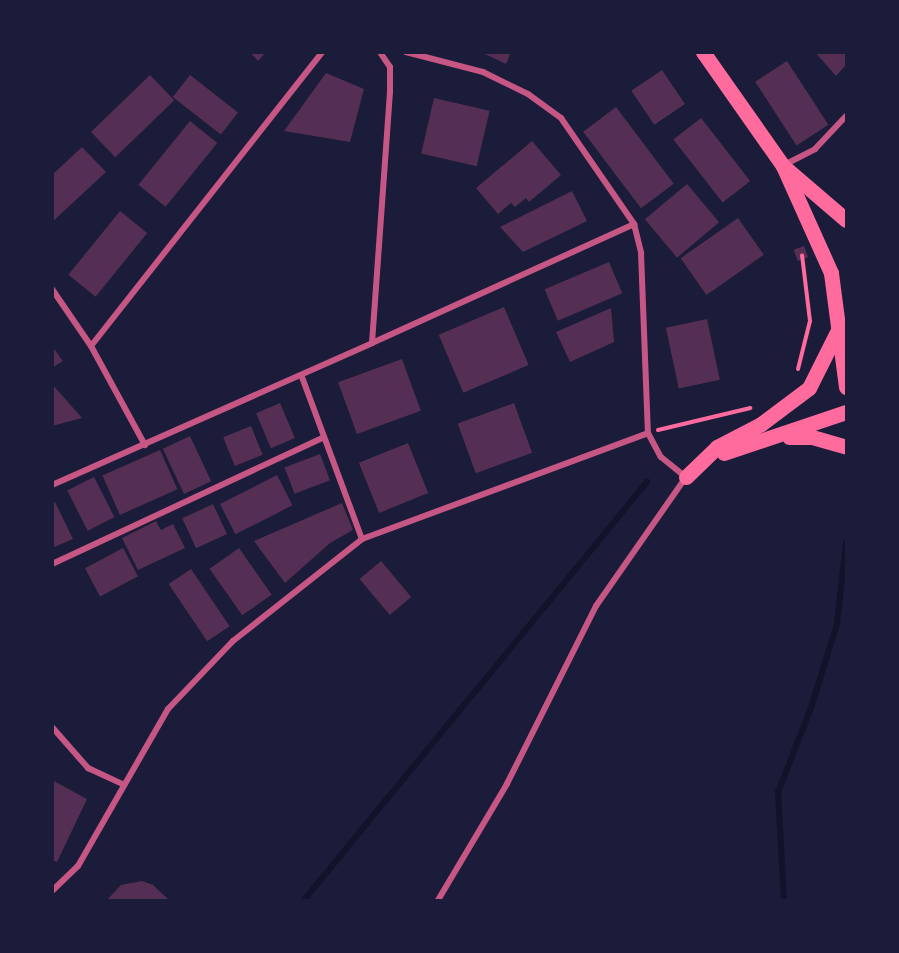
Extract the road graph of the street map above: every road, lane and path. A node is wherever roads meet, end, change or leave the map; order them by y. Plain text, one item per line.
1 (322, 52) edge
2 (380, 52) edge
3 (406, 52) edge
4 (703, 52) edge
5 (846, 116) edge
6 (783, 166) junction
7 (846, 220) edge
8 (634, 224) junction
9 (802, 255) dead end
10 (52, 289) edge
11 (846, 289) edge
12 (838, 322) junction
13 (372, 343) junction
14 (91, 346) junction
15 (302, 377) junction
16 (795, 378) dead end
17 (846, 387) edge
18 (761, 406) dead end
19 (846, 412) edge
20 (648, 433) junction
21 (324, 437) junction
22 (771, 437) junction
23 (145, 444) junction
24 (846, 447) edge
25 (686, 477) junction
26 (52, 485) edge
27 (362, 540) junction
28 (52, 564) edge
29 (52, 728) edge
30 (124, 784) junction
31 (52, 891) edge
32 (438, 900) edge

1 - 14 street
2 - 13 street
3 - 8 street
4 - 6 main road
5 - 6 street
6 - 7 main road
6 - 12 main road
8 - 13 street
8 - 20 street
9 - 16 path
10 - 14 street
11 - 12 main road
12 - 17 main road
12 - 25 main road
13 - 15 street
14 - 23 street
15 - 21 street
15 - 23 street
18 - 20 path
19 - 22 main road
20 - 25 street
20 - 27 street
21 - 27 street
21 - 28 street
22 - 24 main road
22 - 25 main road
23 - 26 street
25 - 32 street
27 - 30 street
29 - 30 street
30 - 31 street

